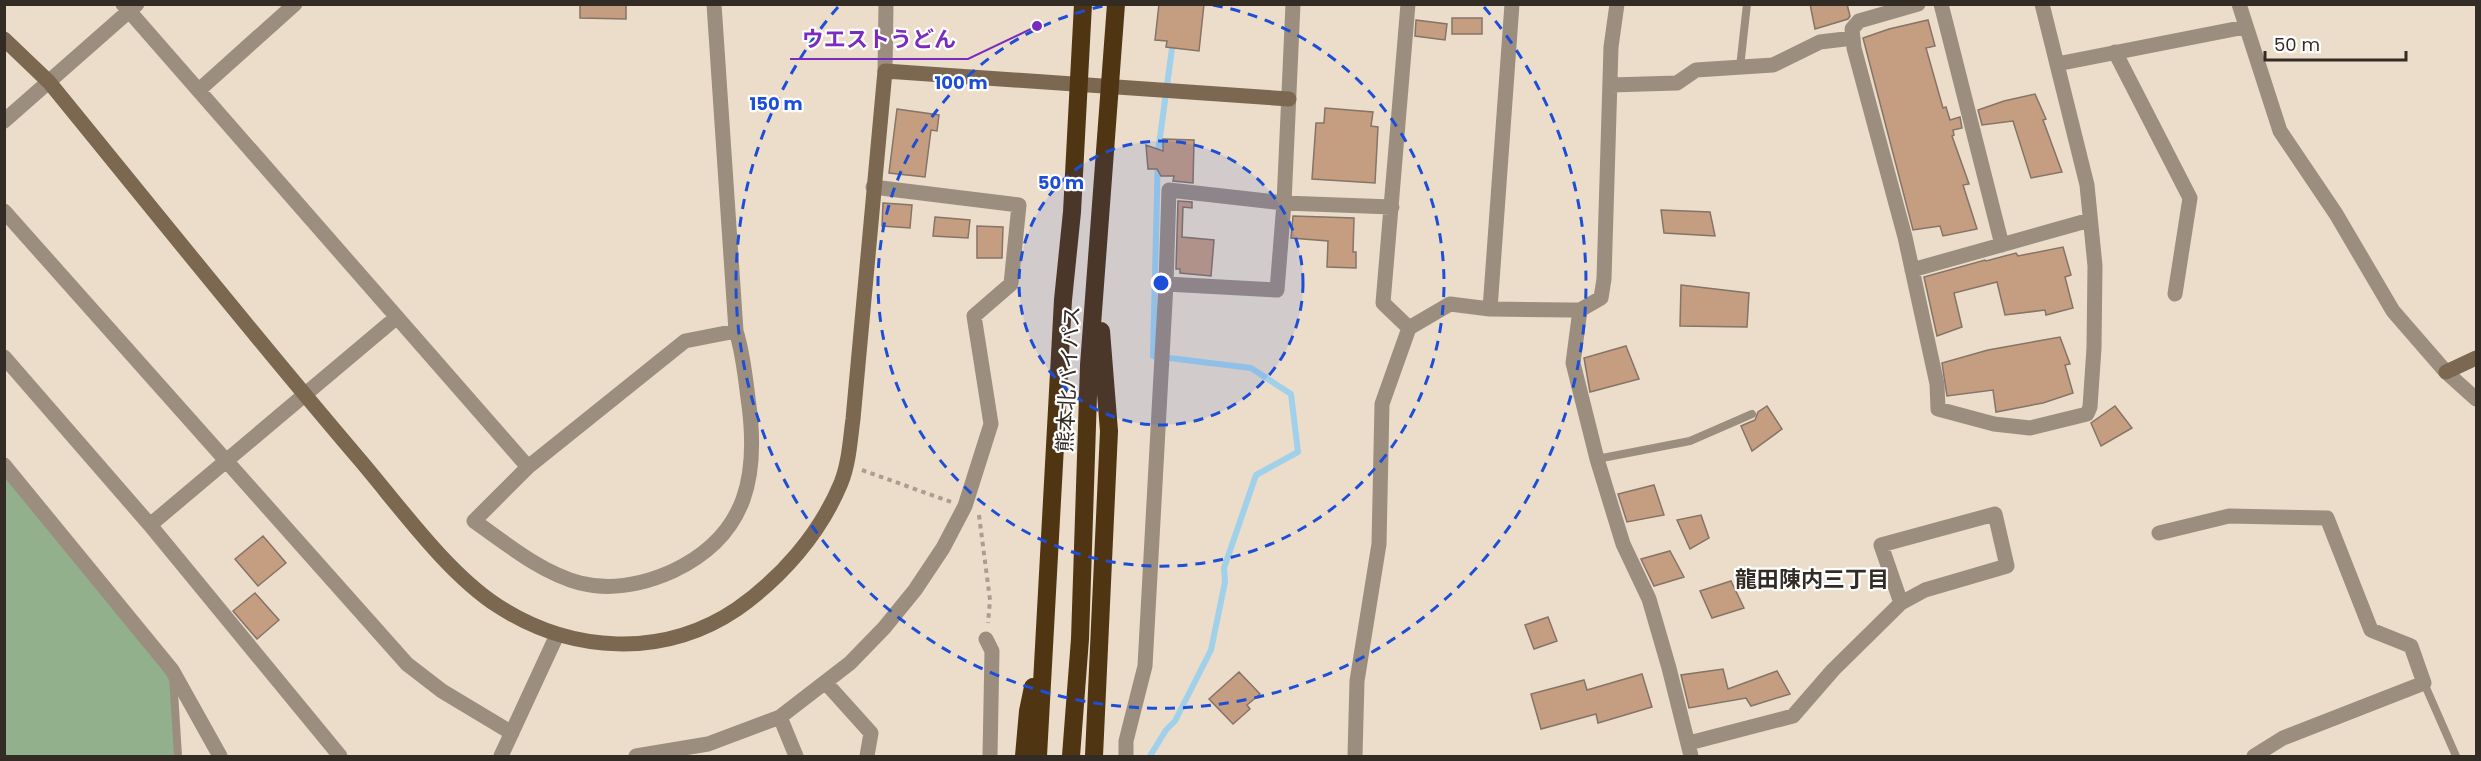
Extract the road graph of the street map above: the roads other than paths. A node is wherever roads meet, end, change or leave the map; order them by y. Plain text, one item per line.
1 (295, 4) edge
2 (714, 4) edge
3 (886, 4) edge
4 (1083, 4) edge
5 (1116, 4) edge
6 (1293, 4) edge
7 (1408, 4) edge
8 (1512, 4) edge
9 (1617, 4) edge
10 (1747, 4) edge
11 (1918, 4) edge
12 (1941, 4) edge
13 (2042, 4) edge
14 (2239, 4) edge
15 (130, 7) edge
16 (2245, 27) junction
17 (1853, 38) junction
18 (4, 39) edge
19 (2115, 52) junction
20 (2057, 64) junction
21 (1740, 67) junction
22 (885, 71) junction
23 (49, 81) junction
24 (1079, 85) junction
25 (1611, 85) junction
26 (1108, 87) junction
27 (198, 90) junction
28 (1288, 99) junction
29 (4, 121) edge
30 (873, 187) junction
31 (1284, 203) junction
32 (1392, 207) junction
33 (4, 211) edge
34 (2090, 220) junction
35 (2002, 245) junction
36 (1912, 270) junction
37 (1096, 278) junction
38 (1166, 284) junction
39 (2175, 294) dead end
40 (1490, 309) junction
41 (1580, 310) junction
42 (397, 317) junction
43 (1409, 328) junction
44 (736, 331) junction
45 (4, 357) edge
46 (2476, 358) edge
47 (2446, 372) junction
48 (304, 395) junction
49 (2476, 399) edge
50 (1752, 414) dead end
51 (1597, 459) junction
52 (226, 461) junction
53 (4, 465) edge
54 (528, 467) junction
55 (150, 525) junction
56 (2159, 533) dead end
57 (1902, 603) junction
58 (1045, 630) junction
59 (557, 635) junction
60 (986, 639) road end
61 (172, 670) junction
62 (826, 683) junction
63 (2424, 683) junction
64 (780, 717) junction
65 (512, 733) junction
66 (710, 750) edge
67 (1690, 750) edge
68 (178, 756) edge
69 (220, 756) edge
70 (340, 756) edge
71 (501, 756) edge
72 (636, 756) edge
73 (796, 756) edge
74 (867, 756) edge
75 (990, 756) edge
76 (1024, 756) edge
77 (1038, 756) edge
78 (1071, 756) edge
79 (1094, 756) edge
80 (1126, 756) edge
81 (1354, 756) edge
82 (2254, 756) edge
83 (2456, 756) edge

1 - 27 street
2 - 44 street
3 - 22 street
4 - 24 highway, 熊本北バイパス
5 - 26 highway, 熊本北バイパス
6 - 28 street
7 - 32 street
8 - 40 street
9 - 25 street
10 - 21 lane
11 - 17 street
12 - 35 street
13 - 20 street
14 - 16 street
15 - 23 street
15 - 27 street
16 - 19 street
16 - 47 street
17 - 21 street
17 - 36 street
18 - 23 street
19 - 20 street
19 - 39 street
20 - 34 street
21 - 25 street
22 - 24 street
22 - 30 street
23 - 29 street
23 - 48 street
24 - 26 street
24 - 58 highway, 熊本北バイパス
25 - 41 street
26 - 28 street
26 - 37 highway, 熊本北バイパス
27 - 42 street
28 - 31 street
30 - 59 street
30 - 62 street
31 - 32 street
31 - 38 street
31 - 38 street
32 - 43 street
33 - 52 street
34 - 35 street
34 - 36 street
35 - 36 street
37 - 78 highway, 熊本北バイパス
37 - 79 highway
38 - 80 street
40 - 41 street
40 - 43 street
41 - 51 street
42 - 48 street
42 - 54 street
43 - 81 street
44 - 54 street
44 - 54 street
45 - 55 street
46 - 47 street
47 - 49 street
48 - 52 street
48 - 59 street
50 - 51 lane
51 - 67 street
52 - 55 street
52 - 65 street
53 - 61 street
55 - 70 street
56 - 63 street
57 - 57 street
57 - 67 street
58 - 76 highway
58 - 77 highway, 熊本北バイパス
59 - 65 street
60 - 75 street
61 - 68 lane
61 - 69 street
62 - 64 street
62 - 74 street
63 - 82 street
63 - 83 lane
64 - 66 street
64 - 73 street
65 - 71 street
66 - 72 street

